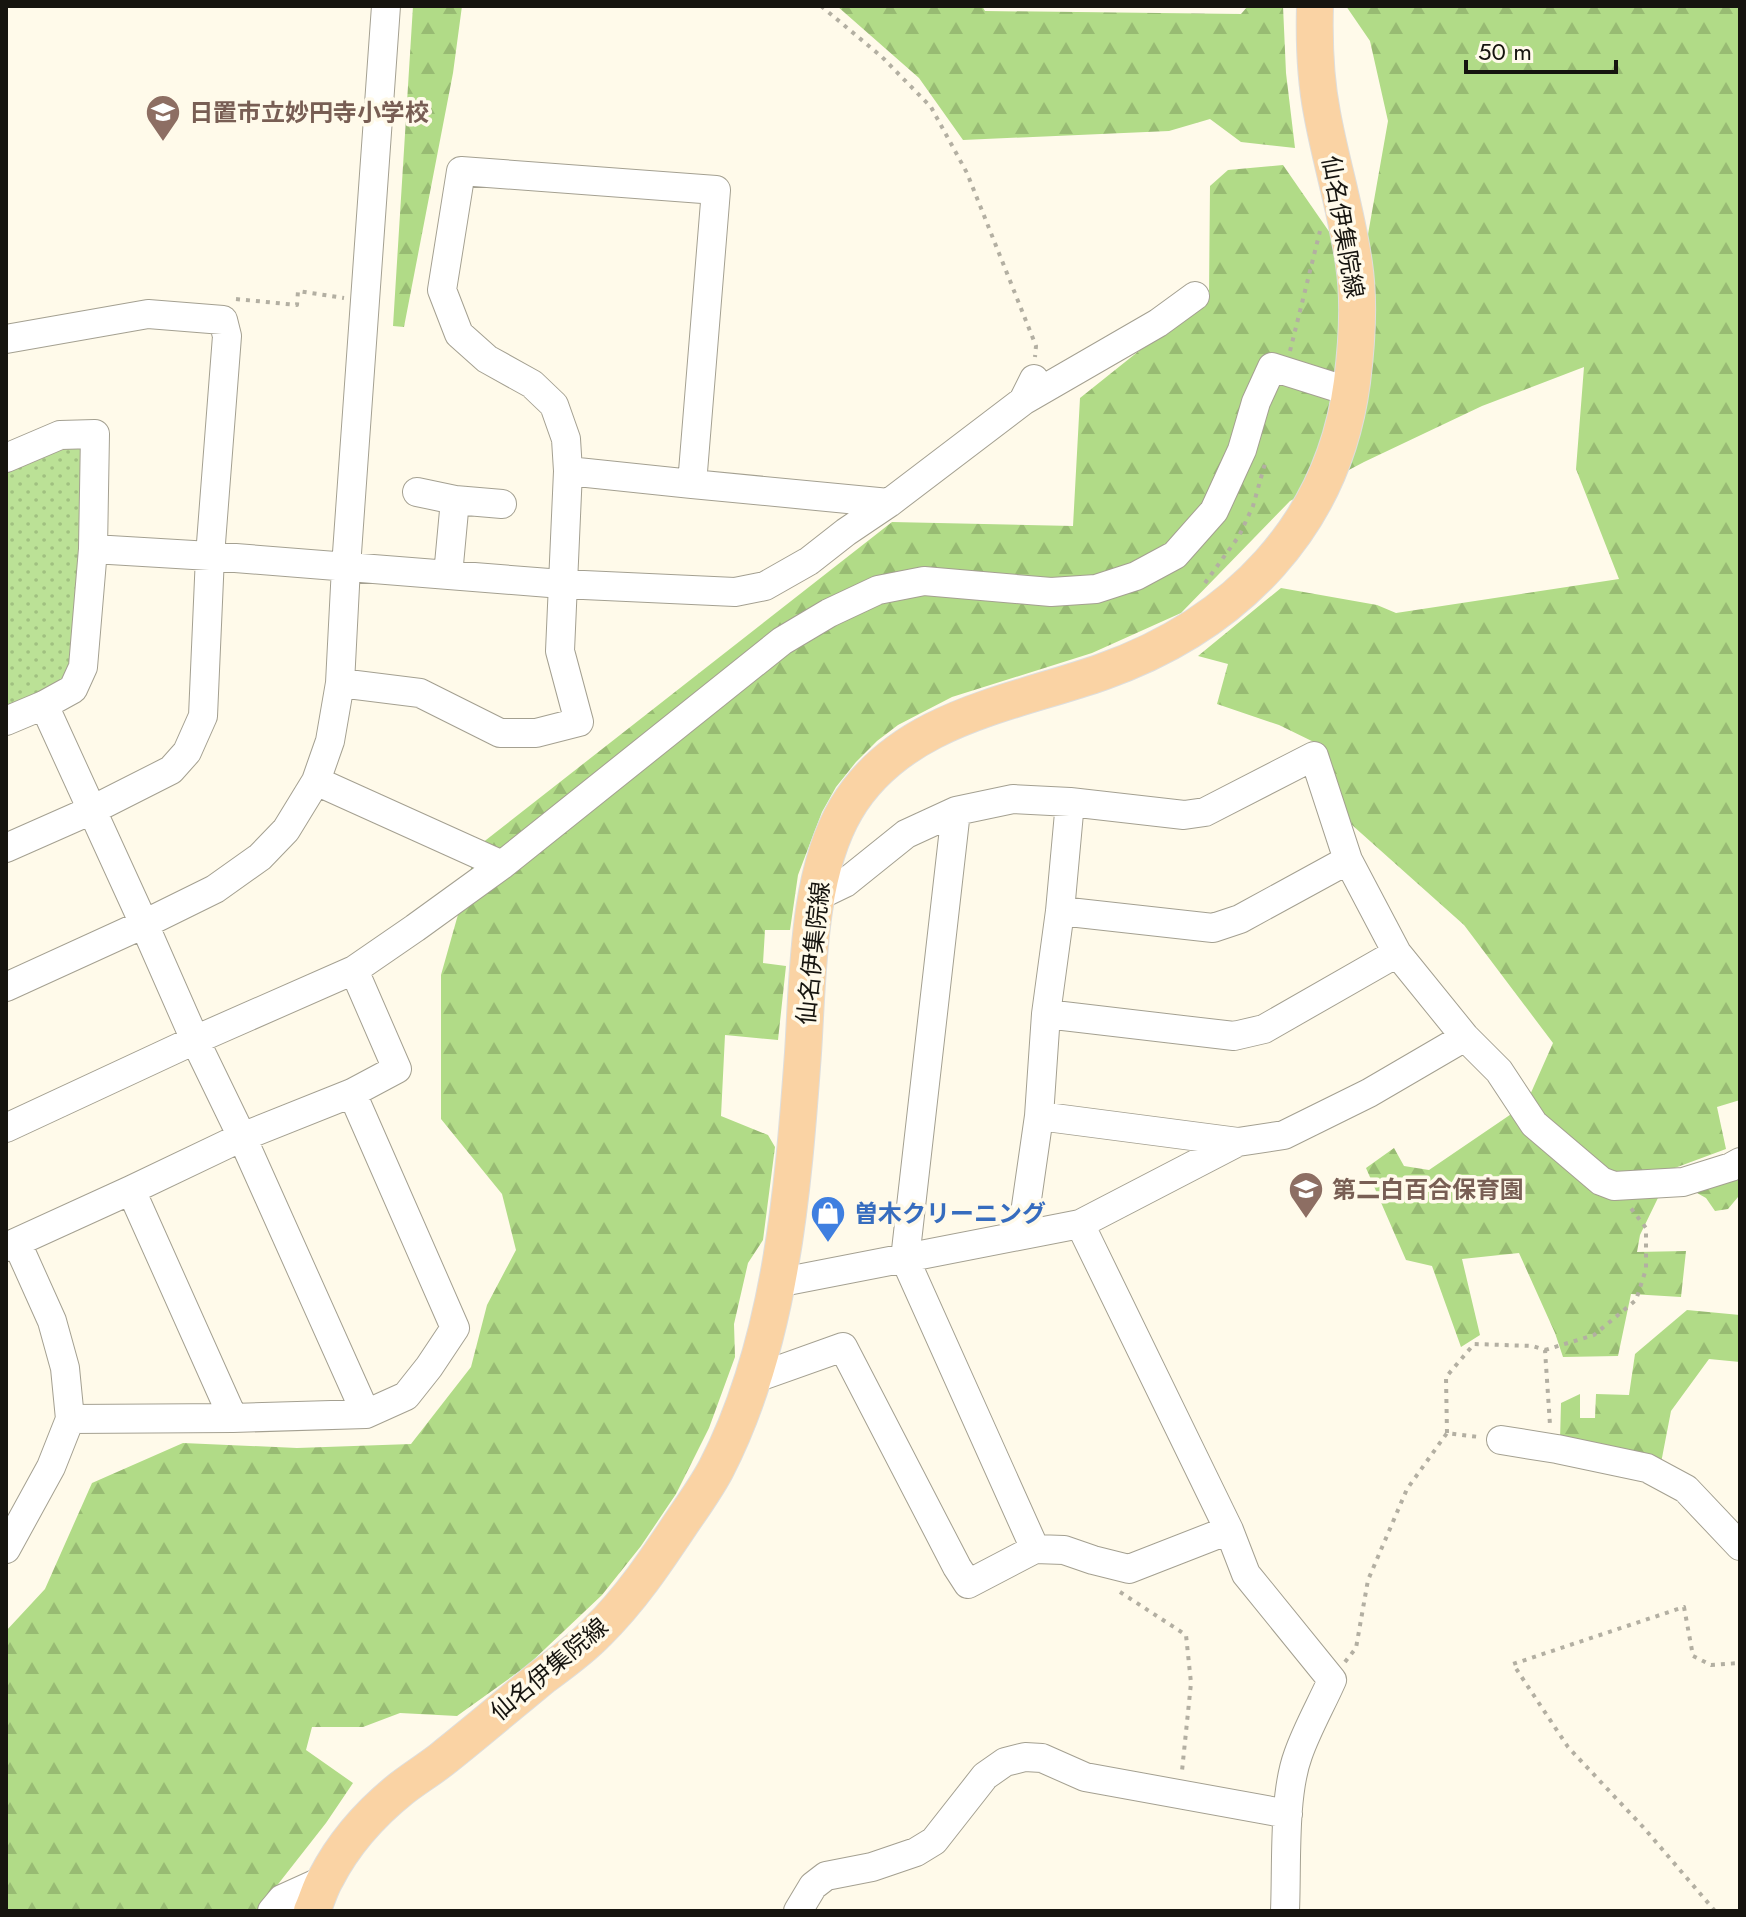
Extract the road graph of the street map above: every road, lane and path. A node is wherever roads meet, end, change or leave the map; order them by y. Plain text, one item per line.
1 (386, 6) edge
2 (821, 6) edge
3 (1315, 6) edge
4 (1323, 220) dead end
5 (1195, 296) dead end
6 (341, 297) dead end
7 (236, 299) dead end
8 (6, 339) edge
9 (1284, 371) junction
10 (1028, 390) junction
11 (1351, 392) junction
12 (6, 458) edge
13 (568, 471) junction
14 (692, 484) junction
15 (417, 492) dead end
16 (455, 500) junction
17 (889, 503) junction
18 (502, 504) dead end
19 (93, 549) junction
20 (210, 556) junction
21 (346, 567) junction
22 (448, 575) junction
23 (562, 584) junction
24 (340, 683) junction
25 (44, 705) junction
26 (6, 721) edge
27 (316, 781) junction
28 (1070, 802) junction
29 (92, 810) junction
30 (956, 811) junction
31 (6, 848) edge
32 (1348, 860) junction
33 (502, 865) junction
34 (816, 897) junction
35 (1060, 911) junction
36 (144, 924) junction
37 (1397, 953) junction
38 (354, 970) junction
39 (6, 987) edge
40 (1046, 1014) junction
41 (1465, 1037) junction
42 (195, 1040) junction
43 (352, 1093) junction
44 (1039, 1116) junction
45 (6, 1128) edge
46 (242, 1137) junction
47 (1238, 1142) junction
48 (1740, 1162) edge
49 (1614, 1186) junction
50 (131, 1190) junction
51 (1080, 1224) junction
52 (1022, 1234) junction
53 (11, 1245) edge
54 (905, 1259) junction
55 (777, 1283) junction
56 (1545, 1350) junction
57 (753, 1379) junction
58 (366, 1414) junction
59 (233, 1418) junction
60 (70, 1419) junction
61 (1447, 1433) junction
62 (1501, 1440) joint
63 (1551, 1448) junction
64 (1229, 1530) junction
65 (1740, 1546) edge
66 (6, 1549) edge
67 (1035, 1549) junction
68 (1118, 1591) dead end
69 (1740, 1663) edge
70 (1332, 1680) junction
71 (1180, 1794) junction
72 (1288, 1814) junction
73 (318, 1896) edge
74 (272, 1911) edge
75 (798, 1911) edge
76 (1285, 1911) edge
77 (1715, 1911) edge

1 - 21 street
2 - 10 path
3 - 11 main road, 仙名伊集院線
4 - 9 path
5 - 10 street
6 - 7 path
8 - 20 street
9 - 11 street
9 - 33 street
10 - 17 street
11 - 34 main road, 仙名伊集院線
12 - 19 street
13 - 14 street
13 - 14 street
13 - 23 street
14 - 17 street
15 - 16 street
16 - 18 street
16 - 22 street
17 - 23 street
19 - 20 street
19 - 25 street
20 - 21 street
20 - 29 street
21 - 22 street
21 - 24 street
22 - 23 street
23 - 24 street
24 - 27 street
25 - 26 street
25 - 29 street
27 - 33 street
27 - 36 street
28 - 30 street
28 - 32 street
28 - 35 street
29 - 31 street
29 - 36 street
30 - 34 street
30 - 54 street
32 - 35 street
32 - 37 street
33 - 38 street
34 - 55 main road, 仙名伊集院線
35 - 40 street
36 - 39 street
36 - 42 street
37 - 40 street
37 - 41 street
38 - 42 street
38 - 43 street
40 - 44 street
41 - 47 street
41 - 49 street
42 - 45 street
42 - 46 street
43 - 46 street
43 - 58 street
44 - 47 street
44 - 52 street
46 - 50 street
46 - 58 street
47 - 51 street
48 - 49 street
49 - 56 path
50 - 53 street
50 - 59 street
51 - 52 street
51 - 64 street
52 - 54 street
53 - 60 street
54 - 55 street
54 - 67 street
55 - 57 main road, 仙名伊集院線
56 - 61 path
56 - 63 path
57 - 67 street
57 - 73 main road, 仙名伊集院線
58 - 59 street
59 - 60 street
60 - 66 street
61 - 62 path
61 - 70 path
62 - 63 street
63 - 65 street
64 - 67 street
64 - 70 street
68 - 71 path
69 - 77 path
70 - 72 street
71 - 72 street
71 - 75 street
72 - 76 street
73 - 74 street

